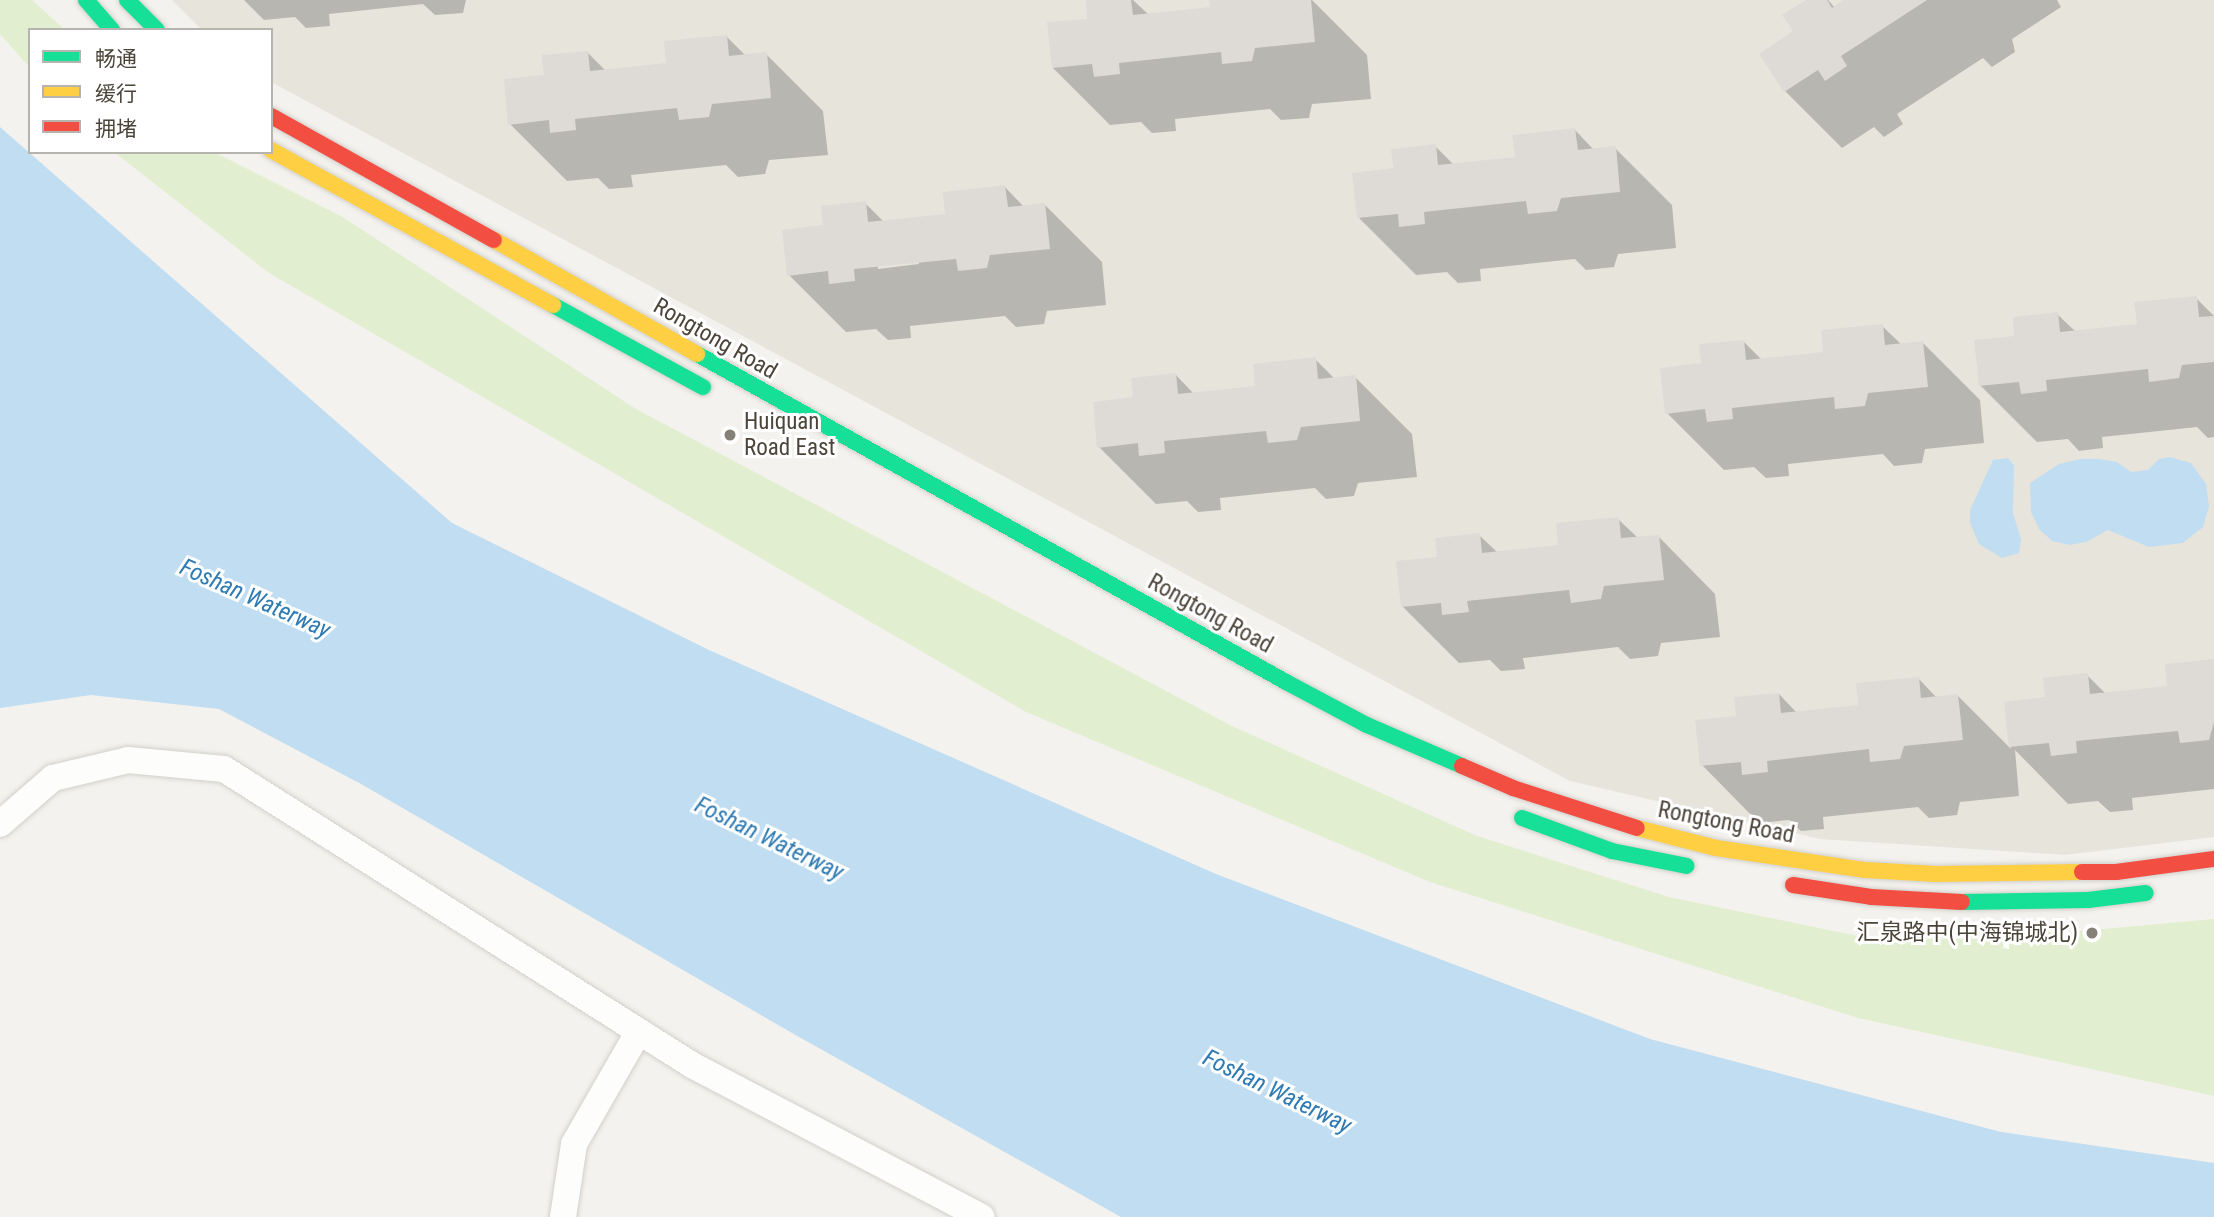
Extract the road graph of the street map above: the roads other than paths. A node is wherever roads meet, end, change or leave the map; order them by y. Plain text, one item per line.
1 (86, 0) edge
2 (127, 0) edge
3 (111, 28) edge
4 (155, 28) edge
5 (273, 117) edge
6 (273, 151) edge
7 (715, 393) dead end
8 (1511, 814) dead end
9 (0, 824) edge
10 (2214, 859) edge
11 (1703, 869) dead end
12 (1781, 883) dead end
13 (2164, 891) dead end
14 (639, 1031) junction
15 (563, 1217) edge
16 (982, 1217) edge

1 - 3 main road
2 - 4 main road
5 - 10 main road, Rongtong Road
6 - 7 main road, Rongtong Road
8 - 11 main road
9 - 14 street
12 - 13 main road
14 - 15 street
14 - 16 street

